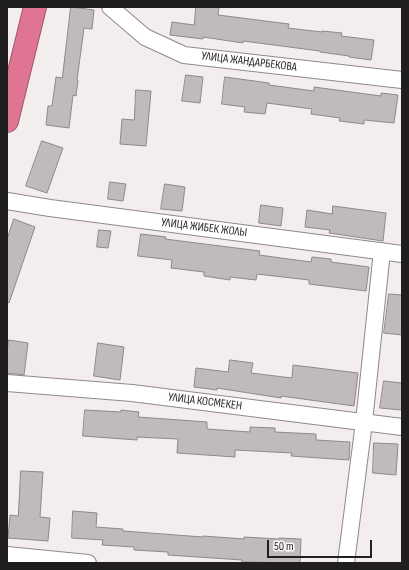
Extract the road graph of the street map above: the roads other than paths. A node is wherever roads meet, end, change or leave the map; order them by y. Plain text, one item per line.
1 (33, 7) edge
2 (110, 7) edge
3 (402, 80) edge
4 (7, 121) edge
5 (7, 201) edge
6 (382, 251) junction
7 (402, 254) edge
8 (7, 383) edge
9 (364, 422) junction
10 (402, 427) edge
11 (7, 555) edge
12 (88, 563) edge
13 (346, 563) edge

1 - 4 highway
2 - 3 street, УЛИЦА ЖАНДАРБЕКОВА
5 - 6 street, УЛИЦА ЖИБЕК ЖОЛЫ
6 - 7 street, УЛИЦА ЖИБЕК ЖОЛЫ
6 - 9 street
8 - 9 street, УЛИЦА КОСМЕКЕН
9 - 10 street, УЛИЦА КОСМЕКЕН
9 - 13 street
11 - 12 street

